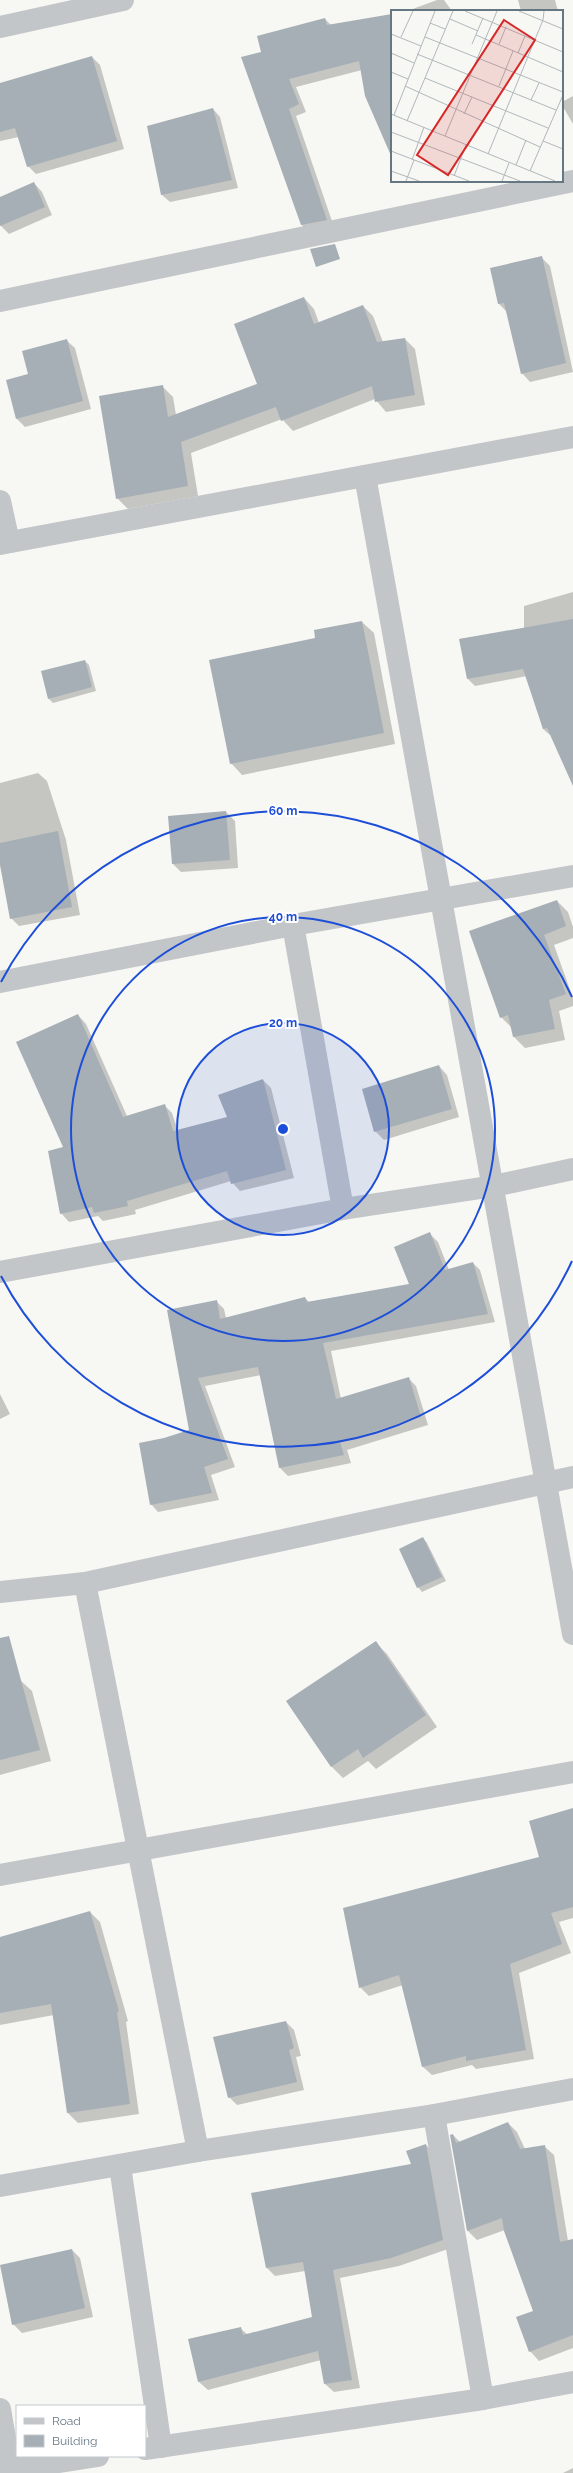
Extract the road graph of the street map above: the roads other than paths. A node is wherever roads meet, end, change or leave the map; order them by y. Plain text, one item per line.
1 (124, 0) edge
2 (0, 27) edge
3 (573, 181) edge
4 (0, 301) edge
5 (573, 437) edge
6 (365, 476) junction
7 (0, 501) edge
8 (5, 543) edge
9 (573, 876) edge
10 (442, 898) junction
11 (293, 925) junction
12 (0, 982) edge
13 (573, 1169) edge
14 (494, 1186) junction
15 (343, 1209) junction
16 (0, 1272) edge
17 (573, 1477) edge
18 (545, 1482) junction
19 (85, 1583) junction
20 (0, 1592) edge
21 (573, 1634) edge
22 (573, 1772) edge
23 (137, 1849) junction
24 (0, 1875) edge
25 (573, 2089) edge
26 (434, 2115) junction
27 (198, 2151) junction
28 (120, 2166) junction
29 (0, 2186) edge
30 (573, 2382) edge
31 (483, 2398) junction
32 (0, 2409) edge
33 (153, 2448) edge
34 (92, 2457) edge
35 (7, 2471) edge

1 - 2 street
3 - 4 street
5 - 6 street
6 - 8 street
6 - 10 street
7 - 8 street
9 - 10 street
10 - 11 street
10 - 14 street
11 - 12 street
11 - 15 street
13 - 14 street
14 - 15 street
14 - 18 street
15 - 16 street
17 - 18 street
18 - 19 street
18 - 21 street
19 - 20 street
19 - 23 street
22 - 23 street
23 - 24 street
23 - 27 street
25 - 26 street
26 - 27 street
26 - 31 street
27 - 28 street
28 - 29 street
28 - 33 street
30 - 31 street
31 - 33 street
32 - 35 street
34 - 35 street

